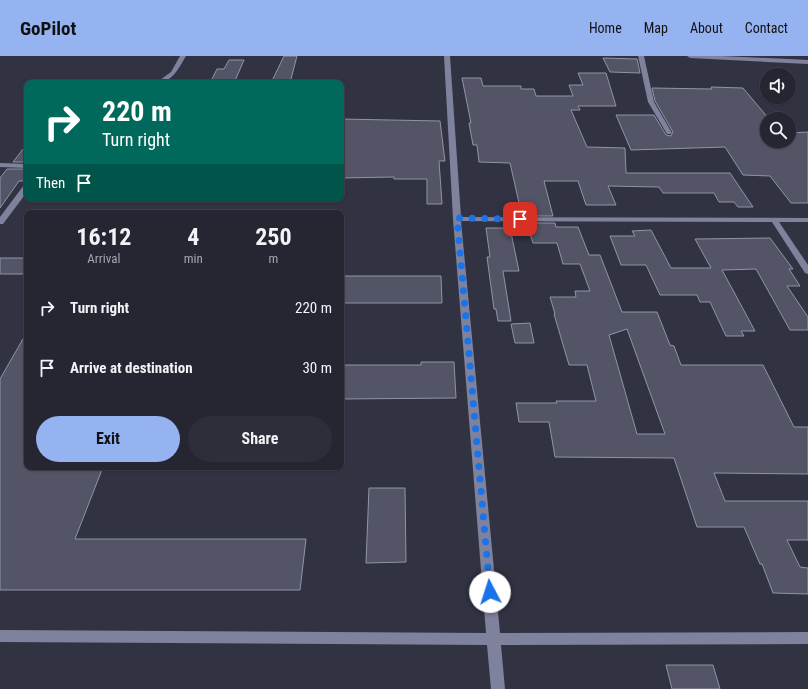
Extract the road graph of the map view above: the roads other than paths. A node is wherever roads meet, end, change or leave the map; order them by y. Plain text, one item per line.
1 (183, 56) edge
2 (447, 56) edge
3 (641, 56) edge
4 (690, 56) edge
5 (808, 62) edge
6 (164, 80) edge
7 (669, 133) dead end
8 (0, 165) edge
9 (24, 166) edge
10 (24, 191) edge
11 (457, 218) junction
12 (774, 220) junction
13 (808, 220) edge
14 (0, 222) edge
15 (808, 272) edge
16 (0, 636) edge
17 (808, 638) edge
18 (494, 639) junction
19 (498, 689) edge

1 - 6 street
2 - 11 street
3 - 7 street
4 - 5 street
8 - 9 street
10 - 14 street
11 - 12 street
11 - 18 street
12 - 13 street
12 - 15 street
16 - 18 street
17 - 18 street
18 - 19 street

